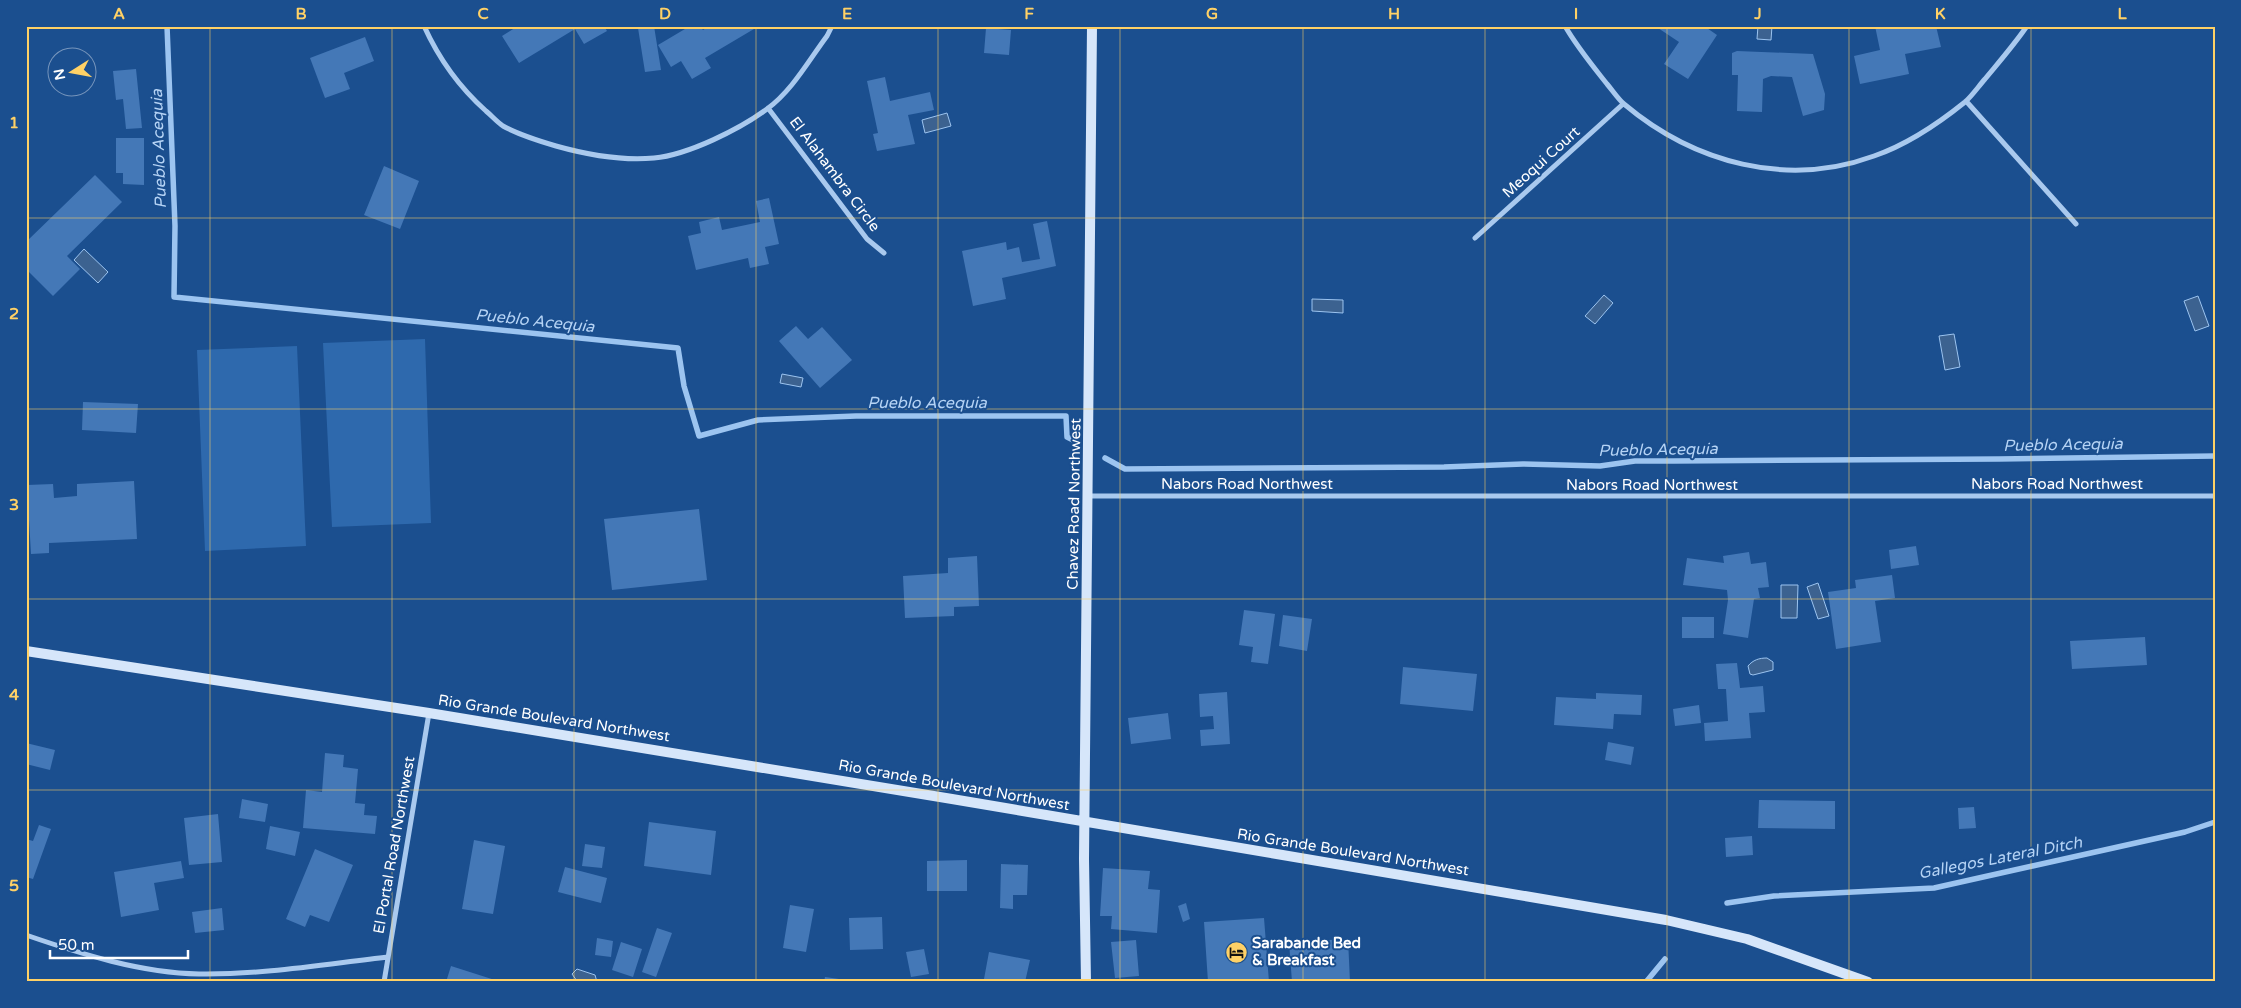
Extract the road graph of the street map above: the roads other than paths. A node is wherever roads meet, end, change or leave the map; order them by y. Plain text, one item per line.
1 (424, 26) edge
2 (832, 26) edge
3 (1092, 26) edge
4 (1565, 26) edge
5 (2027, 26) edge
6 (1966, 101) junction
7 (1623, 104) junction
8 (768, 108) junction
9 (2076, 224) dead end
10 (1476, 238) dead end
11 (884, 253) dead end
12 (1089, 496) junction
13 (2215, 496) edge
14 (26, 651) edge
15 (429, 713) junction
16 (1084, 822) junction
17 (26, 935) edge
18 (388, 957) junction
19 (384, 982) edge
20 (1086, 982) edge
21 (1868, 982) edge

1 - 8 street
2 - 8 street
3 - 12 street, Chavez Road Northwest
4 - 7 street
5 - 6 street
6 - 7 street
6 - 9 street
7 - 10 street, Meoqui Court
8 - 11 street, El Alahambra Circle
12 - 13 street, Nabors Road Northwest
12 - 16 street, Chavez Road Northwest
14 - 15 street, Rio Grande Boulevard Northwest
15 - 16 street, Rio Grande Boulevard Northwest
15 - 18 street, El Portal Road Northwest
16 - 20 street, Chavez Road Northwest
16 - 21 street, Rio Grande Boulevard Northwest
17 - 18 street
18 - 19 street, El Portal Road Northwest

